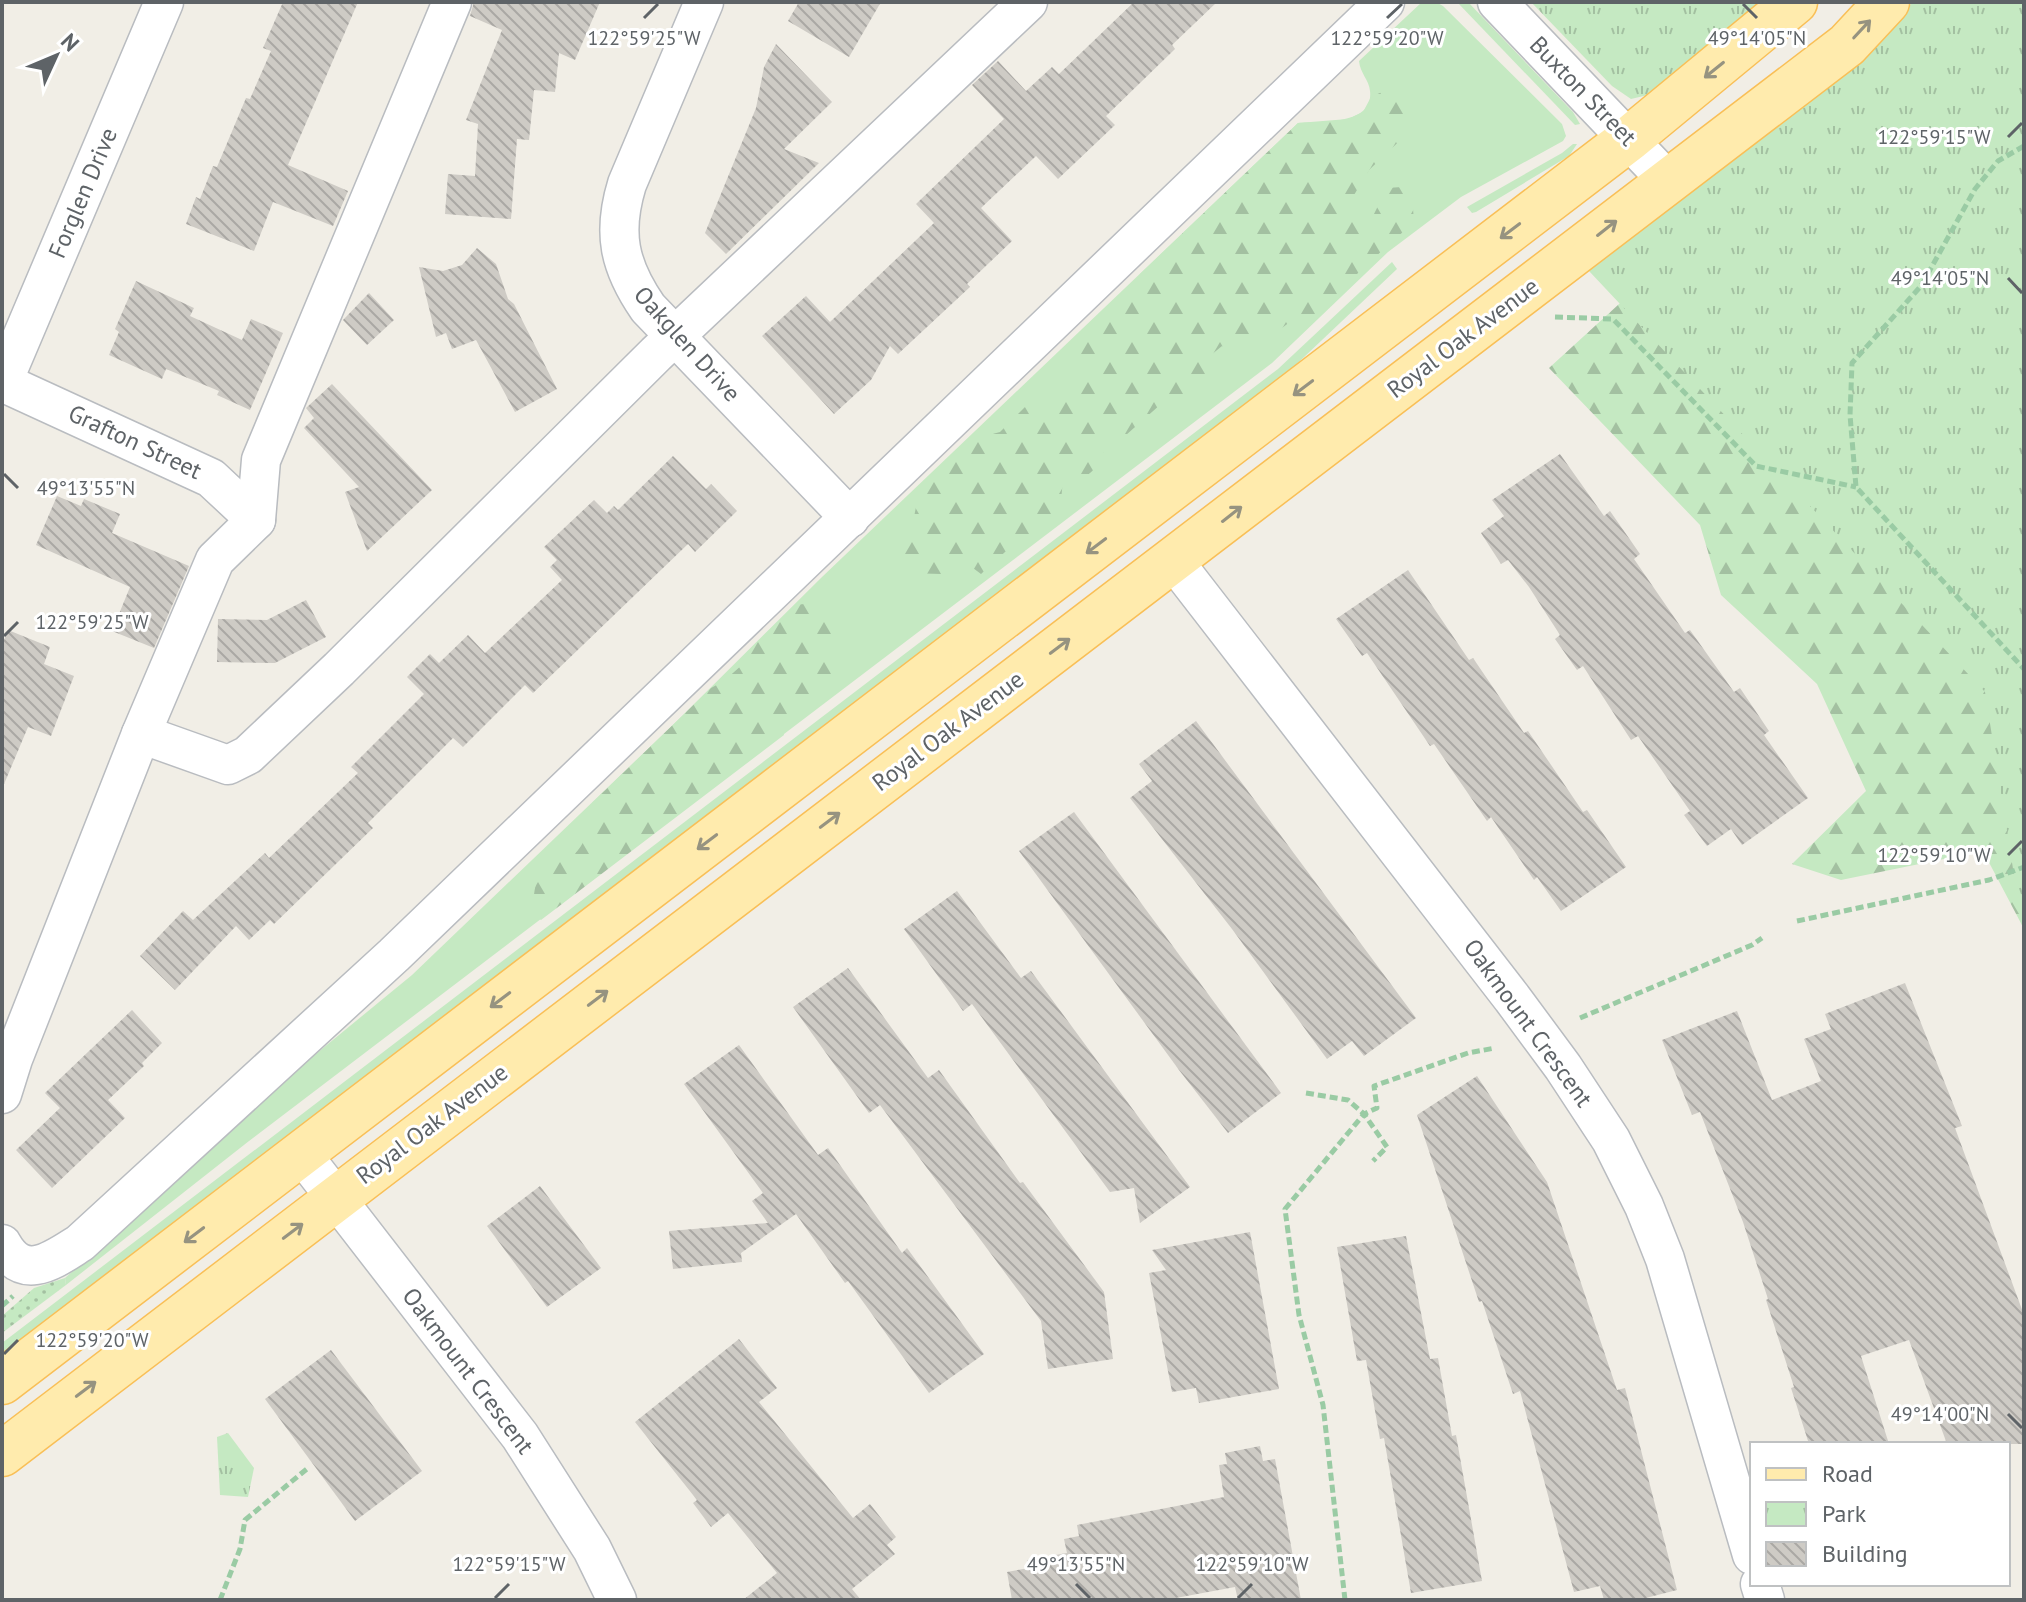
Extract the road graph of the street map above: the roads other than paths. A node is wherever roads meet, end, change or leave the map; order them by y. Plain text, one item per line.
1 (164, 2) edge
2 (452, 2) edge
3 (704, 2) edge
4 (1028, 2) edge
5 (1385, 2) edge
6 (1497, 2) edge
7 (1795, 2) edge
8 (1887, 2) edge
9 (1629, 139) junction
10 (1668, 181) junction
11 (675, 337) junction
12 (2, 383) edge
13 (850, 518) junction
14 (256, 520) junction
15 (1173, 560) junction
16 (141, 734) junction
17 (2, 1094) edge
18 (301, 1153) junction
19 (336, 1198) junction
20 (2, 1244) edge
21 (2, 1382) edge
22 (2, 1454) edge
23 (1750, 1548) edge
24 (617, 1600) edge

1 - 12 street, Forglen Drive
2 - 14 street
3 - 11 street, Oakglen Drive
4 - 11 street
5 - 13 street
6 - 9 street, Buxton Street
7 -> 9 main road
10 -> 8 main road, Royal Oak Avenue
9 - 10 street, Buxton Street
9 -> 18 main road
15 -> 10 main road, Royal Oak Avenue
11 - 13 street, Oakglen Drive
11 - 16 street
12 - 14 street, Grafton Street
13 - 20 street
14 - 16 street
19 -> 15 main road, Royal Oak Avenue
15 - 23 street, Oakmount Crescent
16 - 17 street
18 - 19 street, Oakmount Crescent
18 -> 21 main road
22 -> 19 main road, Royal Oak Avenue
19 - 24 street, Oakmount Crescent

